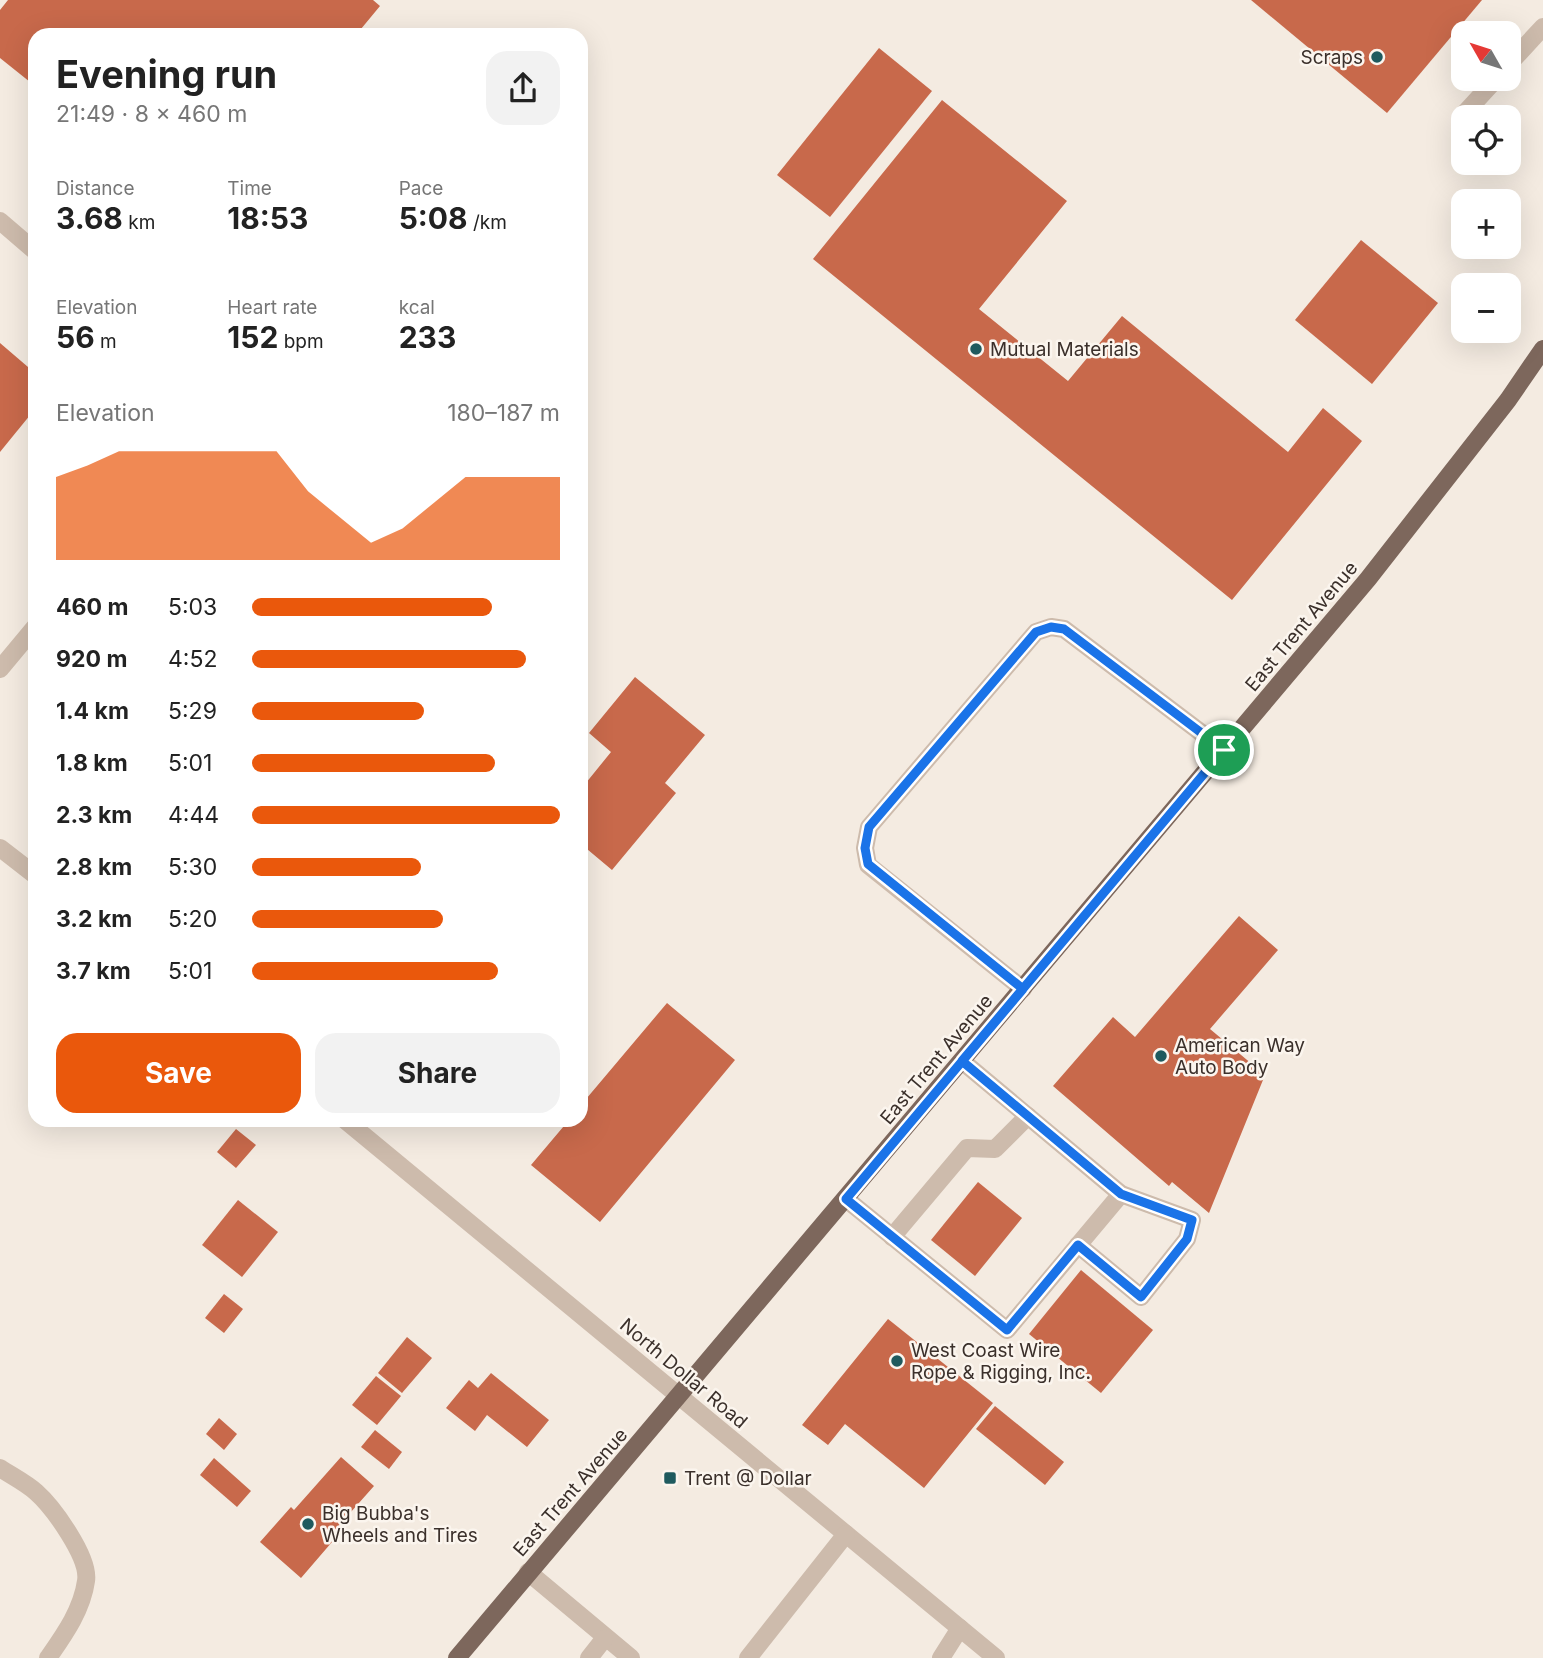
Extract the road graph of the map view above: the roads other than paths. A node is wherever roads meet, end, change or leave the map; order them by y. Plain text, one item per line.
1 (1543, 27) edge
2 (1521, 51) edge
3 (1485, 91) edge
4 (1471, 105) edge
5 (0, 221) edge
6 (28, 245) edge
7 (1543, 349) edge
8 (28, 635) edge
9 (0, 668) edge
10 (1224, 750) junction
11 (0, 848) edge
12 (28, 870) edge
13 (1023, 989) junction
14 (962, 1061) junction
15 (1028, 1116) junction
16 (353, 1127) edge
17 (1121, 1194) junction
18 (846, 1199) junction
19 (892, 1237) junction
20 (1078, 1245) junction
21 (679, 1397) junction
22 (0, 1468) edge
23 (846, 1534) junction
24 (528, 1572) junction
25 (960, 1628) junction
26 (604, 1639) junction
27 (462, 1656) edge
28 (48, 1658) edge
29 (589, 1658) edge
30 (631, 1658) edge
31 (748, 1658) edge
32 (941, 1658) edge
33 (996, 1658) edge

1 - 2 street
3 - 4 street
5 - 6 street
7 - 10 main road, East Trent Avenue
8 - 9 street
10 - 13 main road, East Trent Avenue
10 - 13 street
11 - 12 street
13 - 14 main road, East Trent Avenue
14 - 15 street
14 - 18 main road, East Trent Avenue
15 - 17 street
15 - 19 street
16 - 21 street, North Dollar Road
17 - 20 street
17 - 20 street
18 - 19 street
18 - 21 main road, East Trent Avenue
19 - 20 street
21 - 23 street, North Dollar Road
21 - 24 main road, East Trent Avenue
22 - 28 street
23 - 25 street, North Dollar Road
23 - 31 street
24 - 26 street
24 - 27 main road, East Trent Avenue
25 - 32 street
25 - 33 street, North Dollar Road
26 - 29 street
26 - 30 street

